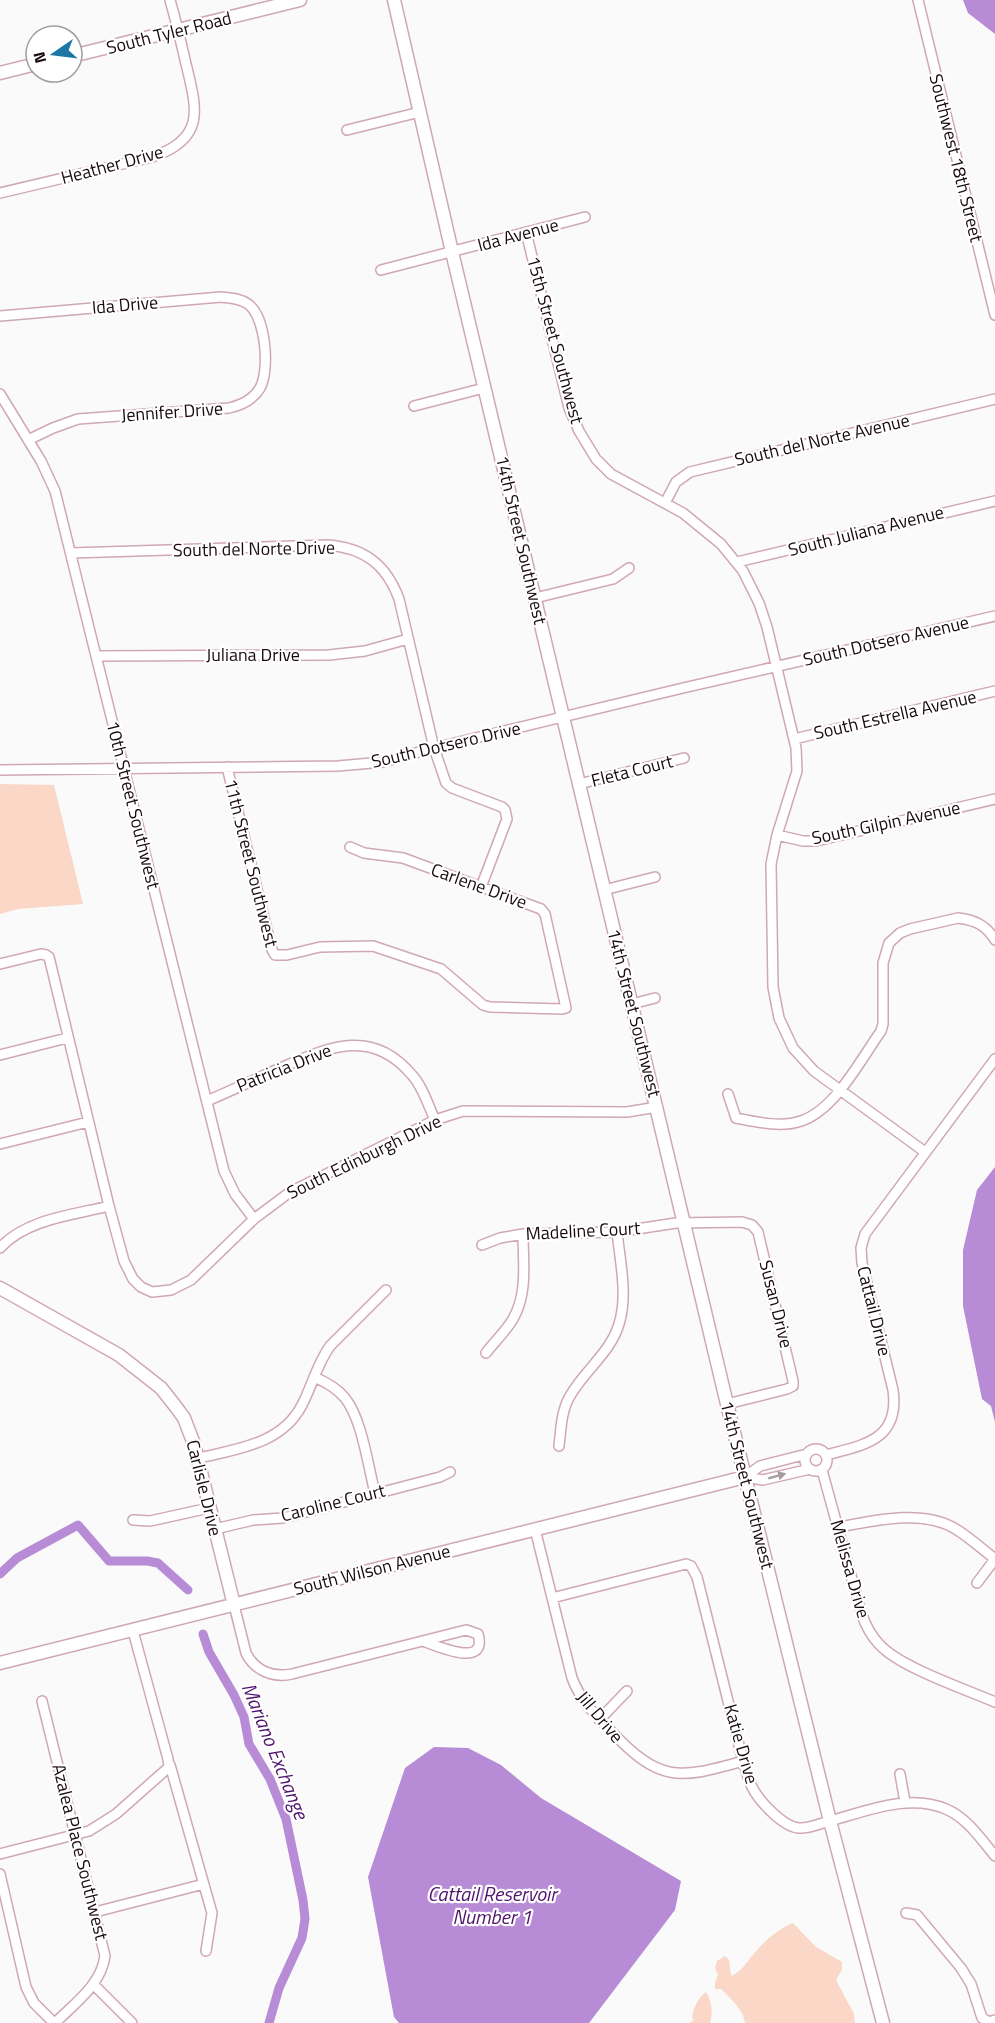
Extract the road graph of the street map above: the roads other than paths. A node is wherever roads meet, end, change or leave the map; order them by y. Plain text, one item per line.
1 (170, 0) edge
2 (300, 0) edge
3 (394, 0) edge
4 (918, 0) edge
5 (178, 32) junction
6 (84, 53) edge
7 (24, 67) edge
8 (0, 73) edge
9 (420, 112) junction
10 (347, 130) dead end
11 (0, 193) edge
12 (585, 217) dead end
13 (526, 232) junction
14 (452, 252) junction
15 (381, 270) dead end
16 (248, 304) joint
17 (995, 315) edge
18 (0, 316) edge
19 (484, 388) junction
20 (0, 394) edge
21 (995, 399) edge
22 (414, 406) dead end
23 (28, 440) junction
24 (995, 501) edge
25 (665, 503) junction
26 (71, 553) junction
27 (738, 562) junction
28 (628, 568) dead end
29 (535, 598) junction
30 (995, 616) edge
31 (408, 639) junction
32 (96, 656) junction
33 (776, 666) junction
34 (995, 691) edge
35 (563, 718) junction
36 (795, 739) junction
37 (434, 748) junction
38 (684, 758) dead end
39 (227, 767) junction
40 (124, 769) junction
41 (0, 770) edge
42 (579, 784) junction
43 (995, 799) edge
44 (777, 835) junction
45 (350, 847) dead end
46 (655, 877) dead end
47 (481, 887) junction
48 (604, 890) junction
49 (995, 940) edge
50 (0, 964) edge
51 (655, 998) dead end
52 (632, 1004) junction
53 (564, 1009) joint
54 (67, 1038) junction
55 (0, 1055) edge
56 (995, 1059) edge
57 (840, 1089) junction
58 (728, 1094) dead end
59 (207, 1101) junction
60 (657, 1107) junction
61 (435, 1120) junction
62 (88, 1122) junction
63 (0, 1144) edge
64 (925, 1152) junction
65 (109, 1206) junction
66 (254, 1219) junction
67 (684, 1223) junction
68 (617, 1232) junction
69 (523, 1234) junction
70 (482, 1245) dead end
71 (0, 1248) edge
72 (0, 1288) edge
73 (386, 1290) dead end
74 (486, 1353) dead end
75 (314, 1377) junction
76 (726, 1404) junction
77 (559, 1446) dead end
78 (807, 1454) junction
79 (826, 1455) junction
80 (199, 1458) junction
81 (810, 1469) junction
82 (822, 1470) junction
83 (450, 1472) dead end
84 (745, 1477) junction
85 (375, 1493) junction
86 (209, 1508) junction
87 (133, 1520) dead end
88 (839, 1527) junction
89 (215, 1529) junction
90 (535, 1529) junction
91 (995, 1559) edge
92 (977, 1583) dead end
93 (552, 1598) junction
94 (234, 1605) junction
95 (133, 1631) junction
96 (423, 1641) junction
97 (0, 1663) edge
98 (627, 1691) dead end
99 (42, 1701) dead end
100 (995, 1702) edge
101 (599, 1720) junction
102 (743, 1761) junction
103 (169, 1766) junction
104 (900, 1774) dead end
105 (905, 1802) junction
106 (830, 1821) junction
107 (74, 1835) junction
108 (0, 1854) edge
109 (995, 1856) edge
110 (0, 1875) edge
111 (204, 1884) junction
112 (95, 1912) junction
113 (906, 1913) dead end
114 (206, 1951) dead end
115 (93, 1984) junction
116 (995, 2020) edge
117 (55, 2023) edge
118 (132, 2023) edge
119 (883, 2023) edge

1 - 5 street, Heather Drive
2 - 5 main road, South Tyler Road
3 - 9 main road, 14th Street Southwest
4 - 17 street, Southwest 18th Street
5 - 6 main road, South Tyler Road
5 - 11 street, Heather Drive
7 - 8 main road
9 - 10 street
9 - 14 main road, 14th Street Southwest
12 - 13 street, Ida Avenue
13 - 14 street, Ida Avenue
13 - 25 street, 15th Street Southwest
14 - 15 street, Ida Avenue
14 - 19 main road, 14th Street Southwest
16 - 18 street, Ida Drive
16 - 23 street, Jennifer Drive
19 - 22 street
19 - 29 main road, 14th Street Southwest
20 - 23 street, 10th Street Southwest
21 - 25 street, South del Norte Avenue
23 - 26 street, 10th Street Southwest
24 - 27 street, South Juliana Avenue
25 - 27 street, 15th Street Southwest
26 - 31 street, South del Norte Drive
26 - 32 street, 10th Street Southwest
27 - 33 street, 15th Street Southwest
28 - 29 street
29 - 35 main road, 14th Street Southwest
30 - 33 street, South Dotsero Avenue
31 - 32 street, Juliana Drive
31 - 37 street, South del Norte Drive
32 - 40 street, 10th Street Southwest
33 - 35 street, South Dotsero Drive
33 - 36 street, 15th Street Southwest
34 - 36 street, South Estrella Avenue
35 - 37 street, South Dotsero Drive
35 - 42 main road, 14th Street Southwest
36 - 44 street, 15th Street Southwest
37 - 39 street, South Dotsero Drive
37 - 47 street, South del Norte Drive
38 - 42 street, Fleta Court
39 - 40 street, South Dotsero Drive
39 - 53 street, 11th Street Southwest
40 - 41 street, South Dotsero Drive
40 - 59 street, 10th Street Southwest
42 - 48 main road, 14th Street Southwest
43 - 44 street, South Gilpin Avenue
44 - 57 street, 15th Street Southwest
45 - 47 street, Carlene Drive
46 - 48 street
47 - 53 street, Carlene Drive
48 - 52 main road, 14th Street Southwest
49 - 57 street
50 - 54 street, South Edinburgh Drive
51 - 52 street
52 - 60 main road, 14th Street Southwest
54 - 55 street
54 - 62 street, South Edinburgh Drive
56 - 64 street, Cattail Drive
57 - 58 street
57 - 64 street, 15th Street Southwest
59 - 61 street, Patricia Drive
59 - 66 street, 10th Street Southwest
60 - 61 street, South Edinburgh Drive
60 - 67 main road, 14th Street Southwest
61 - 66 street, South Edinburgh Drive
62 - 63 street
62 - 65 street, South Edinburgh Drive
64 - 79 street, Cattail Drive
65 - 66 street, South Edinburgh Drive
65 - 71 street
67 - 68 street, Madeline Court
67 - 76 main road, 14th Street Southwest
67 - 76 street, Susan Drive
68 - 69 street, Madeline Court
68 - 77 street
69 - 70 street, Madeline Court
69 - 74 street
72 - 80 main road, Carlisle Drive
73 - 75 street
75 - 80 street
75 - 85 street
76 - 84 main road, 14th Street Southwest
78 - 79 street
78 - 81 street
78 - 84 street, South Wilson Avenue
79 - 82 street
80 - 86 main road, Carlisle Drive
81 - 82 street
84 -> 81 street, South Wilson Avenue
82 - 88 street, Melissa Drive
83 - 85 street, Caroline Court
84 - 90 main road, South Wilson Avenue
84 - 106 main road, 14th Street Southwest
85 - 89 street, Caroline Court
86 - 87 street
86 - 89 main road, Carlisle Drive
88 - 91 street
88 - 100 street, Melissa Drive
89 - 94 main road, Carlisle Drive
90 - 93 street, Jill Drive
90 - 94 main road, South Wilson Avenue
91 - 92 street
93 - 101 street, Jill Drive
93 - 102 street, Katie Drive
94 - 95 main road, South Wilson Avenue
94 - 96 street
95 - 97 main road, South Wilson Avenue
95 - 103 street
96 - 96 street
98 - 101 street
99 - 107 street, Azalea Place Southwest
101 - 102 street, Jill Drive
102 - 106 street, Katie Drive
103 - 107 street
103 - 111 street
104 - 105 street
105 - 106 street, Katie Drive
105 - 109 street, Katie Drive
106 - 119 main road, 14th Street Southwest
107 - 108 street
107 - 112 street, Azalea Place Southwest
110 - 117 street
111 - 112 street
111 - 114 street
112 - 115 street, Azalea Place Southwest
113 - 116 street
115 - 117 street, Azalea Place Southwest
115 - 118 street

